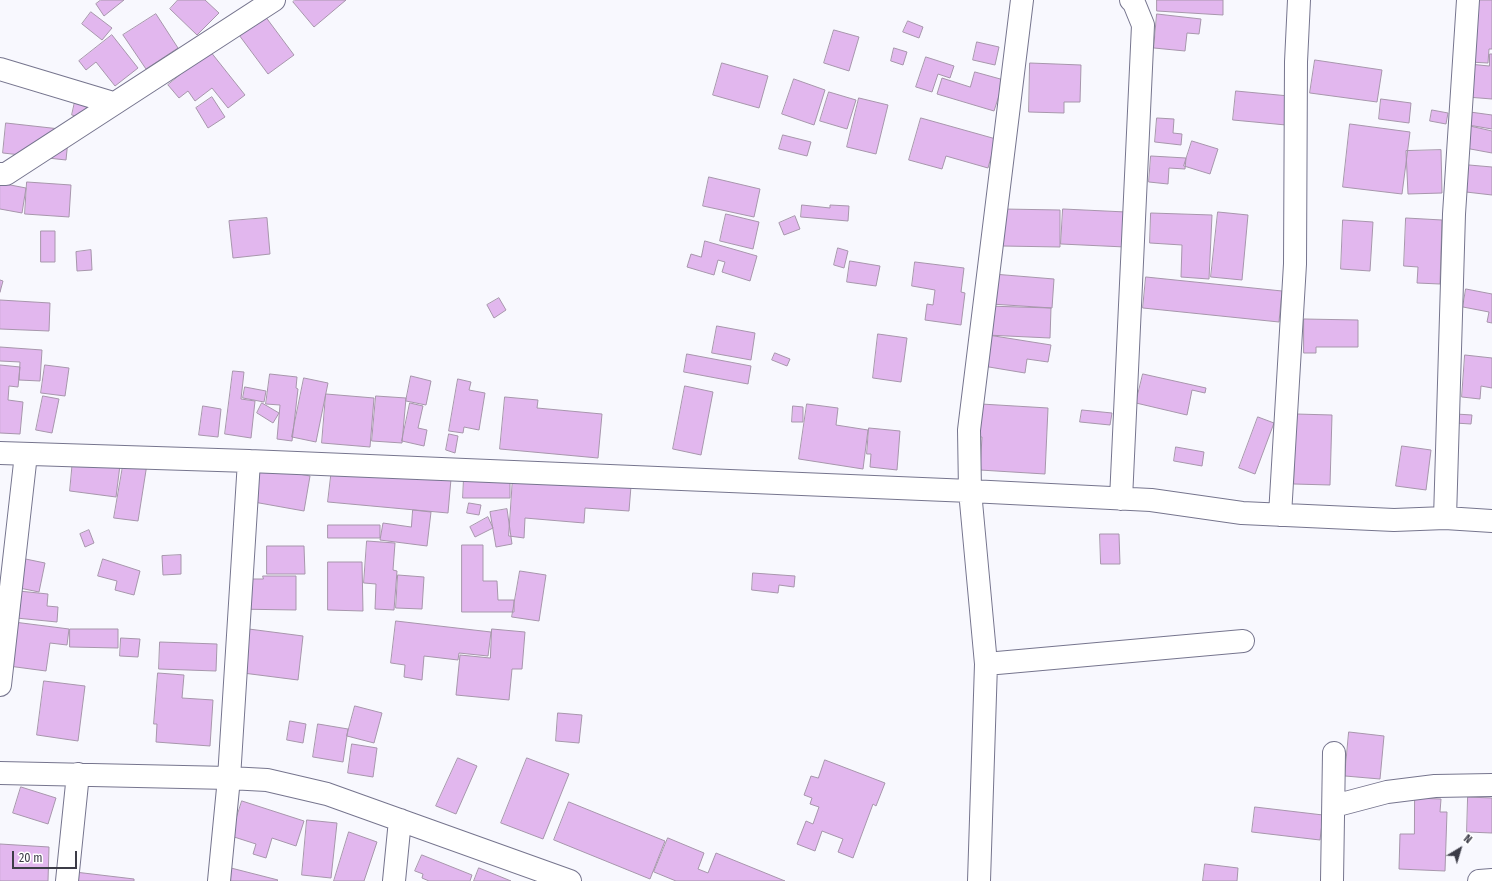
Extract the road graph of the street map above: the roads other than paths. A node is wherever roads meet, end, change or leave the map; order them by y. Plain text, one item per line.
1 (274, 0) edge
2 (1022, 0) edge
3 (1131, 0) edge
4 (1299, 0) edge
5 (1468, 0) edge
6 (0, 69) edge
7 (113, 103) junction
8 (0, 174) edge
9 (0, 453) edge
10 (26, 454) junction
11 (249, 461) junction
12 (970, 491) junction
13 (1121, 499) junction
14 (1280, 515) junction
15 (1445, 518) junction
16 (1492, 521) edge
17 (1243, 641) dead end
18 (986, 664) junction
19 (0, 685) edge
20 (1334, 753) dead end
21 (0, 773) edge
22 (78, 774) junction
23 (229, 778) junction
24 (1492, 785) edge
25 (1334, 806) junction
26 (400, 820) junction
27 (1492, 880) edge
28 (67, 881) edge
29 (219, 881) edge
30 (394, 881) edge
31 (570, 881) edge
32 (978, 881) edge
33 (1332, 881) edge
34 (1479, 881) edge

1 - 7 street
2 - 12 street
3 - 13 street
4 - 14 street
5 - 15 street
6 - 7 street
7 - 8 street
9 - 10 street
10 - 11 street
10 - 19 street
11 - 12 street
11 - 23 street
12 - 13 street
12 - 18 street
13 - 14 street
14 - 15 street
15 - 16 street
17 - 18 street
18 - 32 street
20 - 25 street
21 - 22 street
22 - 23 street
22 - 28 street
23 - 26 street
23 - 29 street
24 - 25 street
25 - 33 street
26 - 30 street
26 - 31 street
27 - 34 street

